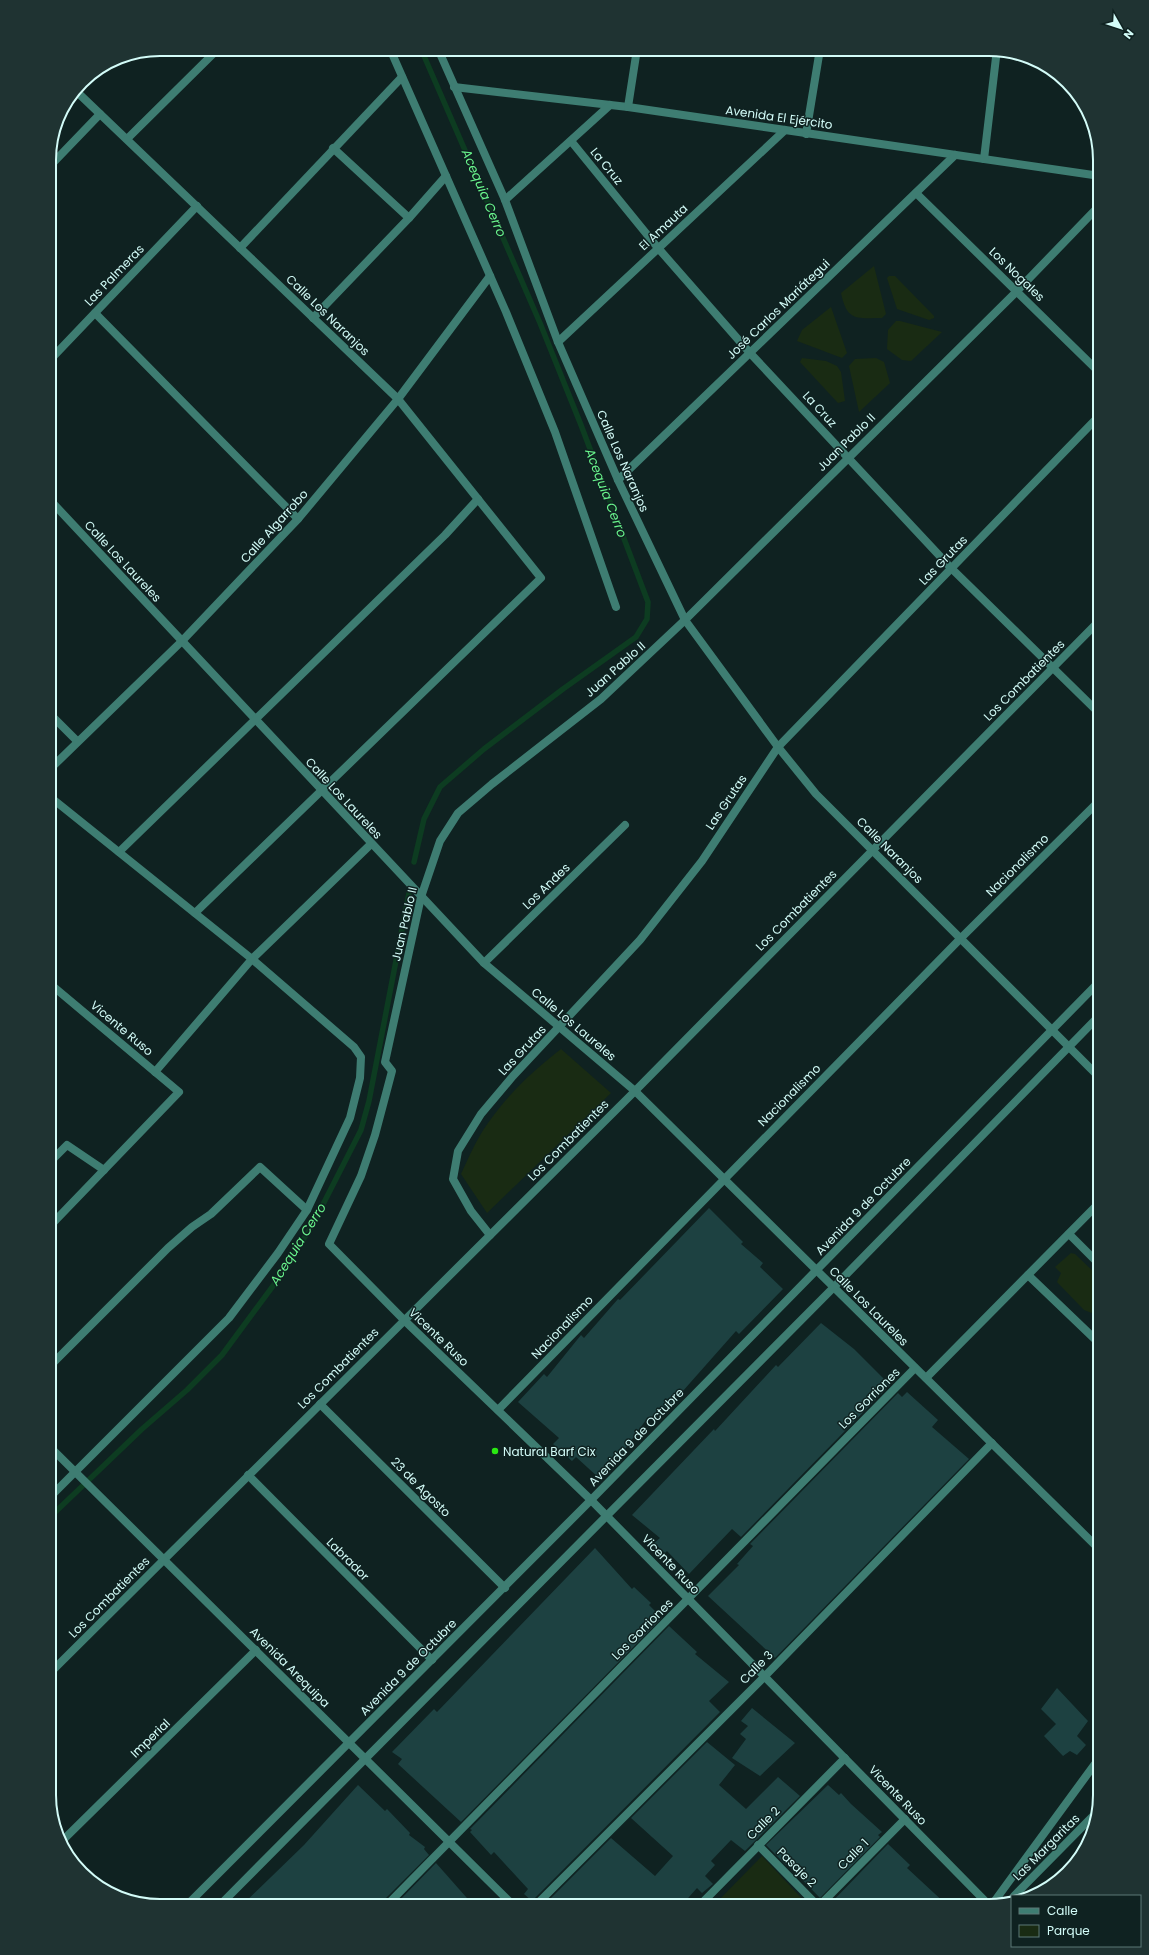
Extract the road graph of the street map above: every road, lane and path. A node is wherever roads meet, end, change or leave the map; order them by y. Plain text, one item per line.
1 (211, 56) edge
2 (393, 56) edge
3 (441, 56) edge
4 (635, 56) edge
5 (819, 56) edge
6 (996, 56) edge
7 (402, 77) junction
8 (454, 87) junction
9 (80, 94) edge
10 (610, 105) junction
11 (628, 107) junction
12 (100, 114) junction
13 (785, 130) junction
14 (806, 134) junction
15 (126, 139) junction
16 (571, 141) junction
17 (333, 148) junction
18 (955, 155) junction
19 (984, 159) junction
20 (56, 160) edge
21 (1093, 175) edge
22 (446, 176) junction
23 (916, 193) junction
24 (505, 200) junction
25 (197, 206) junction
26 (1093, 212) edge
27 (409, 218) junction
28 (240, 248) junction
29 (658, 248) junction
30 (490, 276) junction
31 (1017, 291) junction
32 (95, 313) junction
33 (313, 318) junction
34 (558, 342) junction
35 (750, 353) junction
36 (56, 354) edge
37 (1093, 366) edge
38 (398, 399) junction
39 (1093, 422) edge
40 (848, 457) junction
41 (618, 480) junction
42 (478, 499) junction
43 (56, 506) edge
44 (298, 519) junction
45 (951, 568) junction
46 (616, 607) dead end
47 (685, 620) junction
48 (1093, 627) edge
49 (182, 641) junction
50 (1053, 667) junction
51 (1093, 707) edge
52 (56, 720) edge
53 (255, 720) junction
54 (77, 741) junction
55 (778, 747) junction
56 (56, 763) edge
57 (322, 791) junction
58 (56, 802) edge
59 (1093, 807) edge
60 (625, 826) dead end
61 (371, 844) junction
62 (873, 850) junction
63 (119, 852) junction
64 (421, 897) junction
65 (194, 913) junction
66 (961, 938) junction
67 (252, 959) junction
68 (484, 963) junction
69 (1093, 988) edge
70 (56, 989) edge
71 (1093, 1022) edge
72 (560, 1027) junction
73 (1052, 1030) junction
74 (1069, 1046) junction
75 (1093, 1071) edge
76 (155, 1072) junction
77 (634, 1091) junction
78 (56, 1156) edge
79 (104, 1170) junction
80 (724, 1179) junction
81 (1093, 1209) edge
82 (307, 1210) junction
83 (56, 1220) edge
84 (1068, 1234) junction
85 (490, 1235) junction
86 (329, 1244) joint
87 (1093, 1258) edge
88 (816, 1270) junction
89 (1028, 1275) junction
90 (834, 1288) junction
91 (404, 1320) junction
92 (1093, 1337) edge
93 (56, 1360) edge
94 (915, 1368) junction
95 (926, 1378) junction
96 (320, 1404) junction
97 (498, 1410) junction
98 (992, 1443) junction
99 (56, 1453) edge
100 (75, 1471) junction
101 (248, 1475) junction
102 (56, 1491) edge
103 (591, 1500) junction
104 (607, 1516) junction
105 (1093, 1543) edge
106 (164, 1559) junction
107 (505, 1588) junction
108 (688, 1599) junction
109 (256, 1650) junction
110 (432, 1660) junction
111 (56, 1667) edge
112 (765, 1676) junction
113 (349, 1742) junction
114 (365, 1758) junction
115 (845, 1758) junction
116 (1093, 1766) edge
117 (905, 1819) junction
118 (1090, 1819) edge
119 (66, 1838) edge
120 (449, 1842) junction
121 (758, 1845) junction
122 (1015, 1895) edge
123 (193, 1899) edge
124 (226, 1899) edge
125 (393, 1899) edge
126 (507, 1899) edge
127 (542, 1899) edge
128 (707, 1899) edge
129 (812, 1899) edge
130 (826, 1899) edge
131 (983, 1899) edge
132 (995, 1899) edge

1 - 15 street
2 - 7 street
3 - 8 street, Calle Los Naranjos
4 - 11 street
5 - 14 street
6 - 19 street
7 - 17 street
7 - 22 street
8 - 10 street, Avenida El Ejército
8 - 24 street, Calle Los Naranjos
9 - 12 street, Calle Los Naranjos
10 - 11 street, Avenida El Ejército
10 - 16 street
11 - 13 street, Avenida El Ejército
12 - 15 street, Calle Los Naranjos
12 - 20 street
13 - 14 street, Avenida El Ejército
13 - 29 street, El Amauta
14 - 18 street, Avenida El Ejército
15 - 25 street, Calle Los Naranjos
16 - 24 street
16 - 29 street, La Cruz
17 - 27 street
17 - 28 street
18 - 19 street, Avenida El Ejército
18 - 23 street, José Carlos Mariátegui
19 - 21 street, Avenida El Ejército
22 - 27 street
22 - 30 street
23 - 31 street, Los Nogales
23 - 35 street, José Carlos Mariátegui
24 - 34 street, Calle Los Naranjos
25 - 28 street, Calle Los Naranjos
25 - 32 street, Las Palmeras
26 - 31 street, Juan Pablo II
27 - 33 street
28 - 33 street, Calle Los Naranjos
29 - 34 street, El Amauta
29 - 35 street, La Cruz
30 - 38 street, Calle Algarrobo
30 - 46 street
31 - 37 street, Los Nogales
31 - 40 street, Juan Pablo II
32 - 36 street, Las Palmeras
32 - 44 street
33 - 38 street, Calle Los Naranjos
34 - 41 street, Calle Los Naranjos
35 - 40 street, La Cruz
35 - 41 street, José Carlos Mariátegui
38 - 42 street, Calle Los Naranjos
38 - 44 street, Calle Algarrobo
39 - 45 street, Las Grutas
40 - 45 street, La Cruz
40 - 47 street, Juan Pablo II
41 - 47 street, Calle Los Naranjos
42 - 53 street
42 - 57 street, Calle Los Naranjos
43 - 49 street, Calle Los Laureles
44 - 49 street, Calle Algarrobo
45 - 50 street, La Cruz
45 - 55 street, Las Grutas
47 - 55 street, Calle Naranjos
47 - 64 street, Juan Pablo II
48 - 50 street, Los Combatientes
49 - 53 street, Calle Los Laureles
49 - 54 street, Calle Algarrobo
50 - 51 street, La Cruz
50 - 62 street, Los Combatientes
52 - 54 street
53 - 57 street, Calle Los Laureles
53 - 63 street
54 - 56 street, Calle Algarrobo
55 - 62 street, Calle Naranjos
55 - 72 street, Las Grutas
57 - 61 street, Calle Los Laureles
57 - 65 street
58 - 63 street
59 - 66 street, Nacionalismo
60 - 68 street, Los Andes
61 - 64 street, Calle Los Laureles
61 - 67 street
62 - 66 street, Calle Naranjos
62 - 77 street, Los Combatientes
63 - 65 street
64 - 68 street, Calle Los Laureles
64 - 86 street, Juan Pablo II
65 - 67 street
66 - 73 street, Calle Naranjos
66 - 80 street, Nacionalismo
67 - 76 street
67 - 82 street
68 - 72 street, Calle Los Laureles
69 - 73 street, Avenida 9 de Octubre
70 - 76 street, Vicente Ruso
71 - 74 street
72 - 77 street, Calle Los Laureles
72 - 85 street, Las Grutas
73 - 74 street, Calle Naranjos
73 - 88 street, Avenida 9 de Octubre
74 - 75 street, Calle Naranjos
74 - 90 street
76 - 79 street, Vicente Ruso
77 - 80 street, Calle Los Laureles
77 - 85 street, Los Combatientes
78 - 79 street
79 - 83 street
80 - 88 street, Calle Los Laureles
80 - 97 street, Nacionalismo
81 - 84 street
82 - 93 street
82 - 100 street
84 - 87 street
84 - 89 street
85 - 91 street, Los Combatientes
86 - 91 street, Vicente Ruso
88 - 90 street, Calle Los Laureles
88 - 103 street, Avenida 9 de Octubre
89 - 92 street
89 - 95 street
90 - 94 street, Calle Los Laureles
90 - 104 street
91 - 96 street, Los Combatientes
91 - 97 street, Vicente Ruso
94 - 95 street, Calle Los Laureles
94 - 108 street, Los Gorriones
95 - 98 street, Calle Los Laureles
96 - 101 street, Los Combatientes
96 - 107 street, 23 de Agosto
97 - 103 street, Vicente Ruso
98 - 105 street, Calle Los Laureles
98 - 112 street, Calle 3
99 - 100 street, Avenida Arequipa
100 - 102 street
100 - 106 street, Avenida Arequipa
101 - 106 street, Los Combatientes
101 - 110 street, Labrador
103 - 104 street, Vicente Ruso
103 - 107 street, Avenida 9 de Octubre
104 - 108 street, Vicente Ruso
104 - 114 street
106 - 109 street, Avenida Arequipa
106 - 111 street, Los Combatientes
107 - 110 street, Avenida 9 de Octubre
108 - 112 street, Vicente Ruso
108 - 120 street, Los Gorriones
109 - 113 street, Avenida Arequipa
109 - 119 street, Imperial
110 - 113 street, Avenida 9 de Octubre
112 - 115 street, Vicente Ruso
112 - 127 street, Calle 3
113 - 114 street, Avenida Arequipa
113 - 123 street, Avenida 9 de Octubre
114 - 120 street, Avenida Arequipa
114 - 124 street
115 - 117 street, Vicente Ruso
115 - 121 street, Calle 2
116 - 132 street
117 - 130 street, Calle 1
117 - 131 street, Vicente Ruso
118 - 122 street, Las Margaritas
120 - 125 street, Los Gorriones
120 - 126 street, Avenida Arequipa
121 - 128 street, Calle 2
121 - 129 street, Pasaje 2

